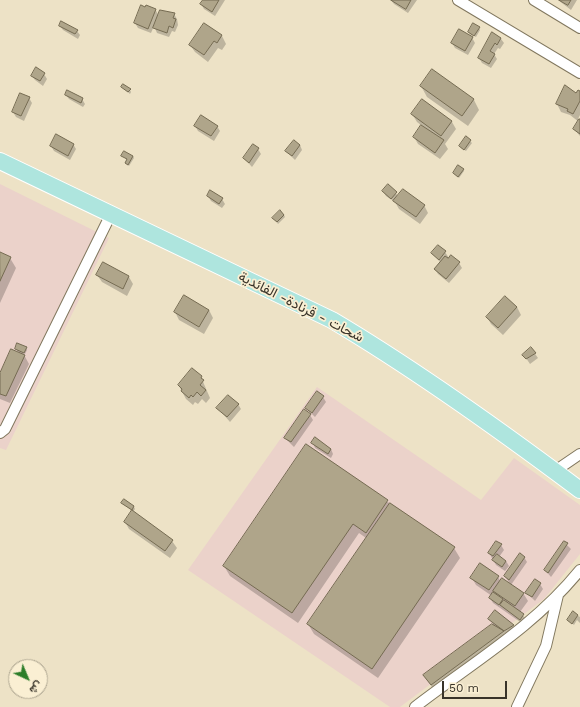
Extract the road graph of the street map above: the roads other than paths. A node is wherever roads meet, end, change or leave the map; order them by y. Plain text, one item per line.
1 (458, 0) edge
2 (534, 0) edge
3 (580, 28) edge
4 (580, 74) edge
5 (0, 161) edge
6 (111, 214) junction
7 (0, 433) edge
8 (580, 454) edge
9 (555, 471) junction
10 (580, 490) edge
11 (580, 570) edge
12 (558, 595) junction
13 (415, 707) edge
14 (517, 707) edge

1 - 4 street
2 - 3 street
5 - 6 main road, شحات - قرنادة- الفائدية
6 - 7 street
6 - 9 main road, شحات - قرنادة- الفائدية
8 - 9 street
9 - 10 main road, شحات - قرنادة- الفائدية
11 - 12 street
12 - 13 street
12 - 14 street

